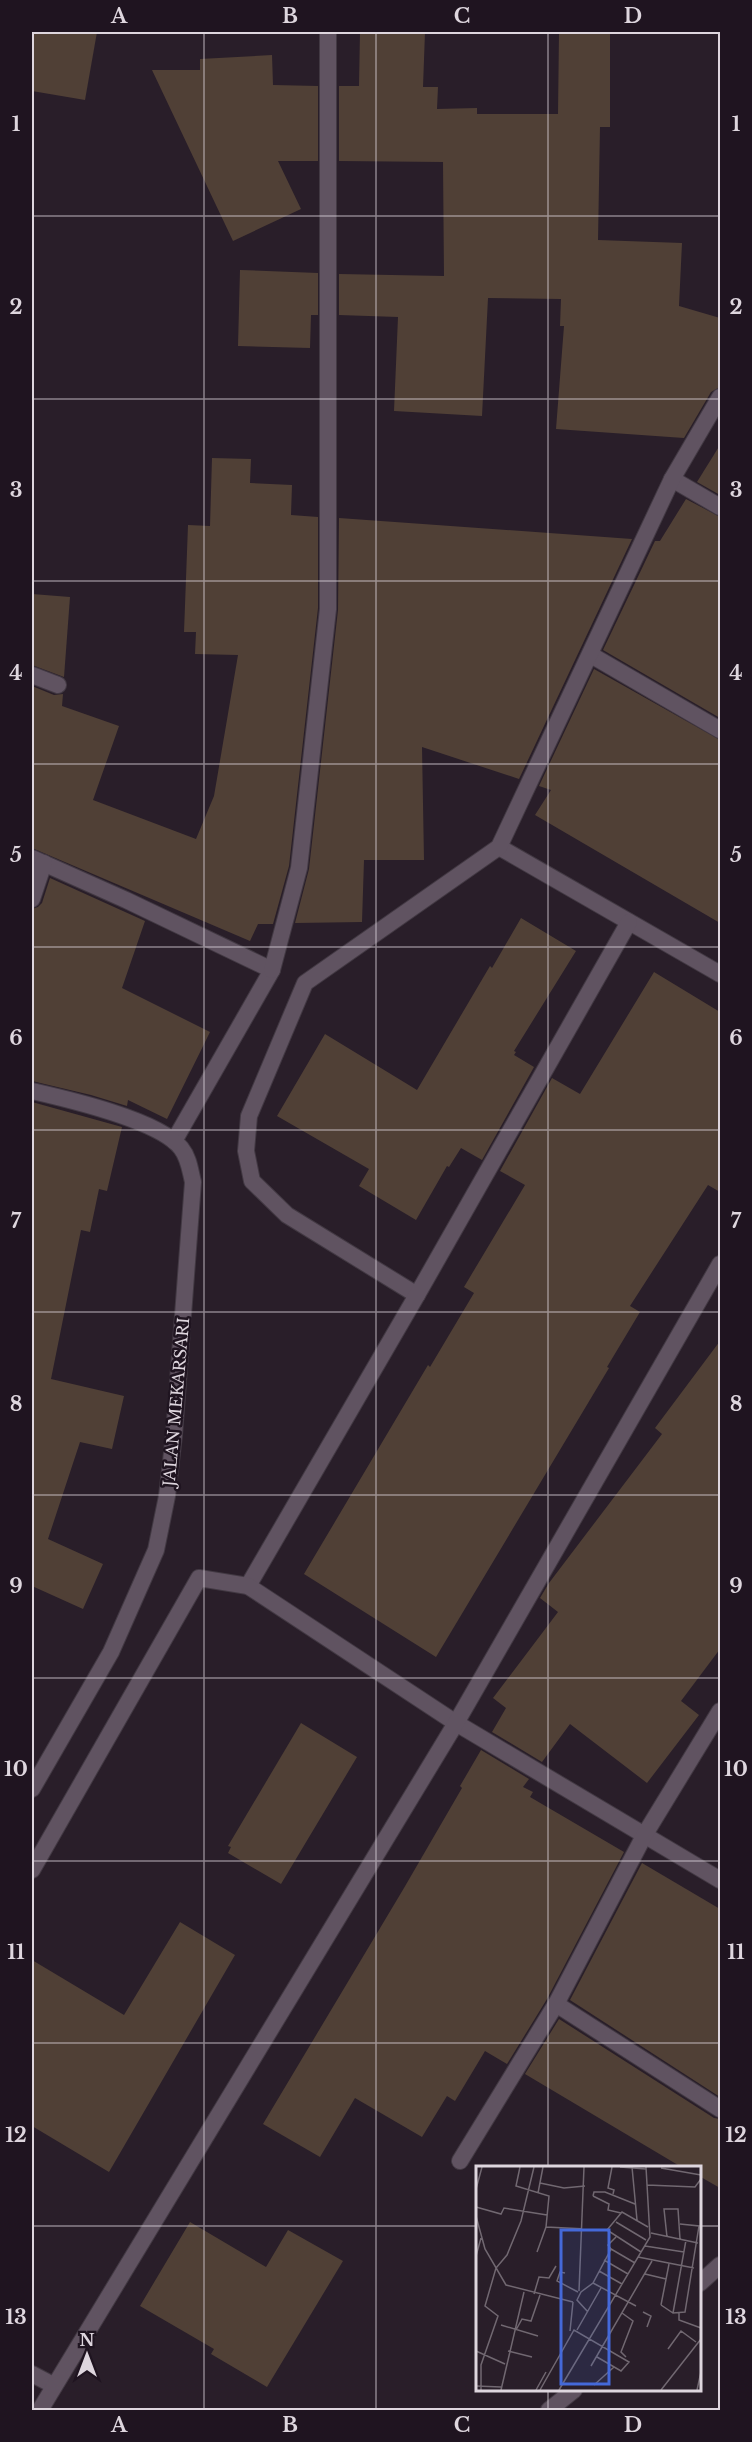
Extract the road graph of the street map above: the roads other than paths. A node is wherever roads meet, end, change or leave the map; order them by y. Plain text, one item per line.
1 (328, 32) edge
2 (720, 397) edge
3 (672, 479) junction
4 (720, 507) edge
5 (591, 655) junction
6 (32, 675) edge
7 (58, 685) dead end
8 (720, 730) edge
9 (499, 847) junction
10 (38, 861) edge
11 (32, 900) edge
12 (629, 922) junction
13 (272, 970) junction
14 (720, 974) edge
15 (32, 1091) edge
16 (174, 1141) junction
17 (720, 1264) edge
18 (417, 1295) junction
19 (248, 1586) junction
20 (720, 1711) edge
21 (456, 1723) junction
22 (32, 1788) edge
23 (645, 1834) junction
24 (32, 1870) edge
25 (720, 1880) edge
26 (556, 2004) junction
27 (720, 2109) edge
28 (460, 2161) dead end
29 (720, 2265) edge
30 (701, 2281) edge
31 (32, 2374) edge
32 (54, 2385) junction
33 (573, 2391) edge
34 (40, 2410) edge
35 (549, 2410) edge

1 - 13 street
2 - 3 street
3 - 4 street
3 - 5 street
5 - 8 street
5 - 9 street
6 - 7 street
9 - 12 street
9 - 18 street
10 - 11 street
10 - 13 street
12 - 14 street
12 - 18 street
13 - 16 street
15 - 16 street
16 - 22 street, JALAN MEKARSARI
17 - 21 street
18 - 19 street
19 - 21 street
19 - 24 street
20 - 23 street
21 - 23 street
21 - 32 street
23 - 25 street
23 - 26 street
26 - 27 street
26 - 28 street
29 - 30 street
31 - 32 street
32 - 34 street
33 - 35 street

